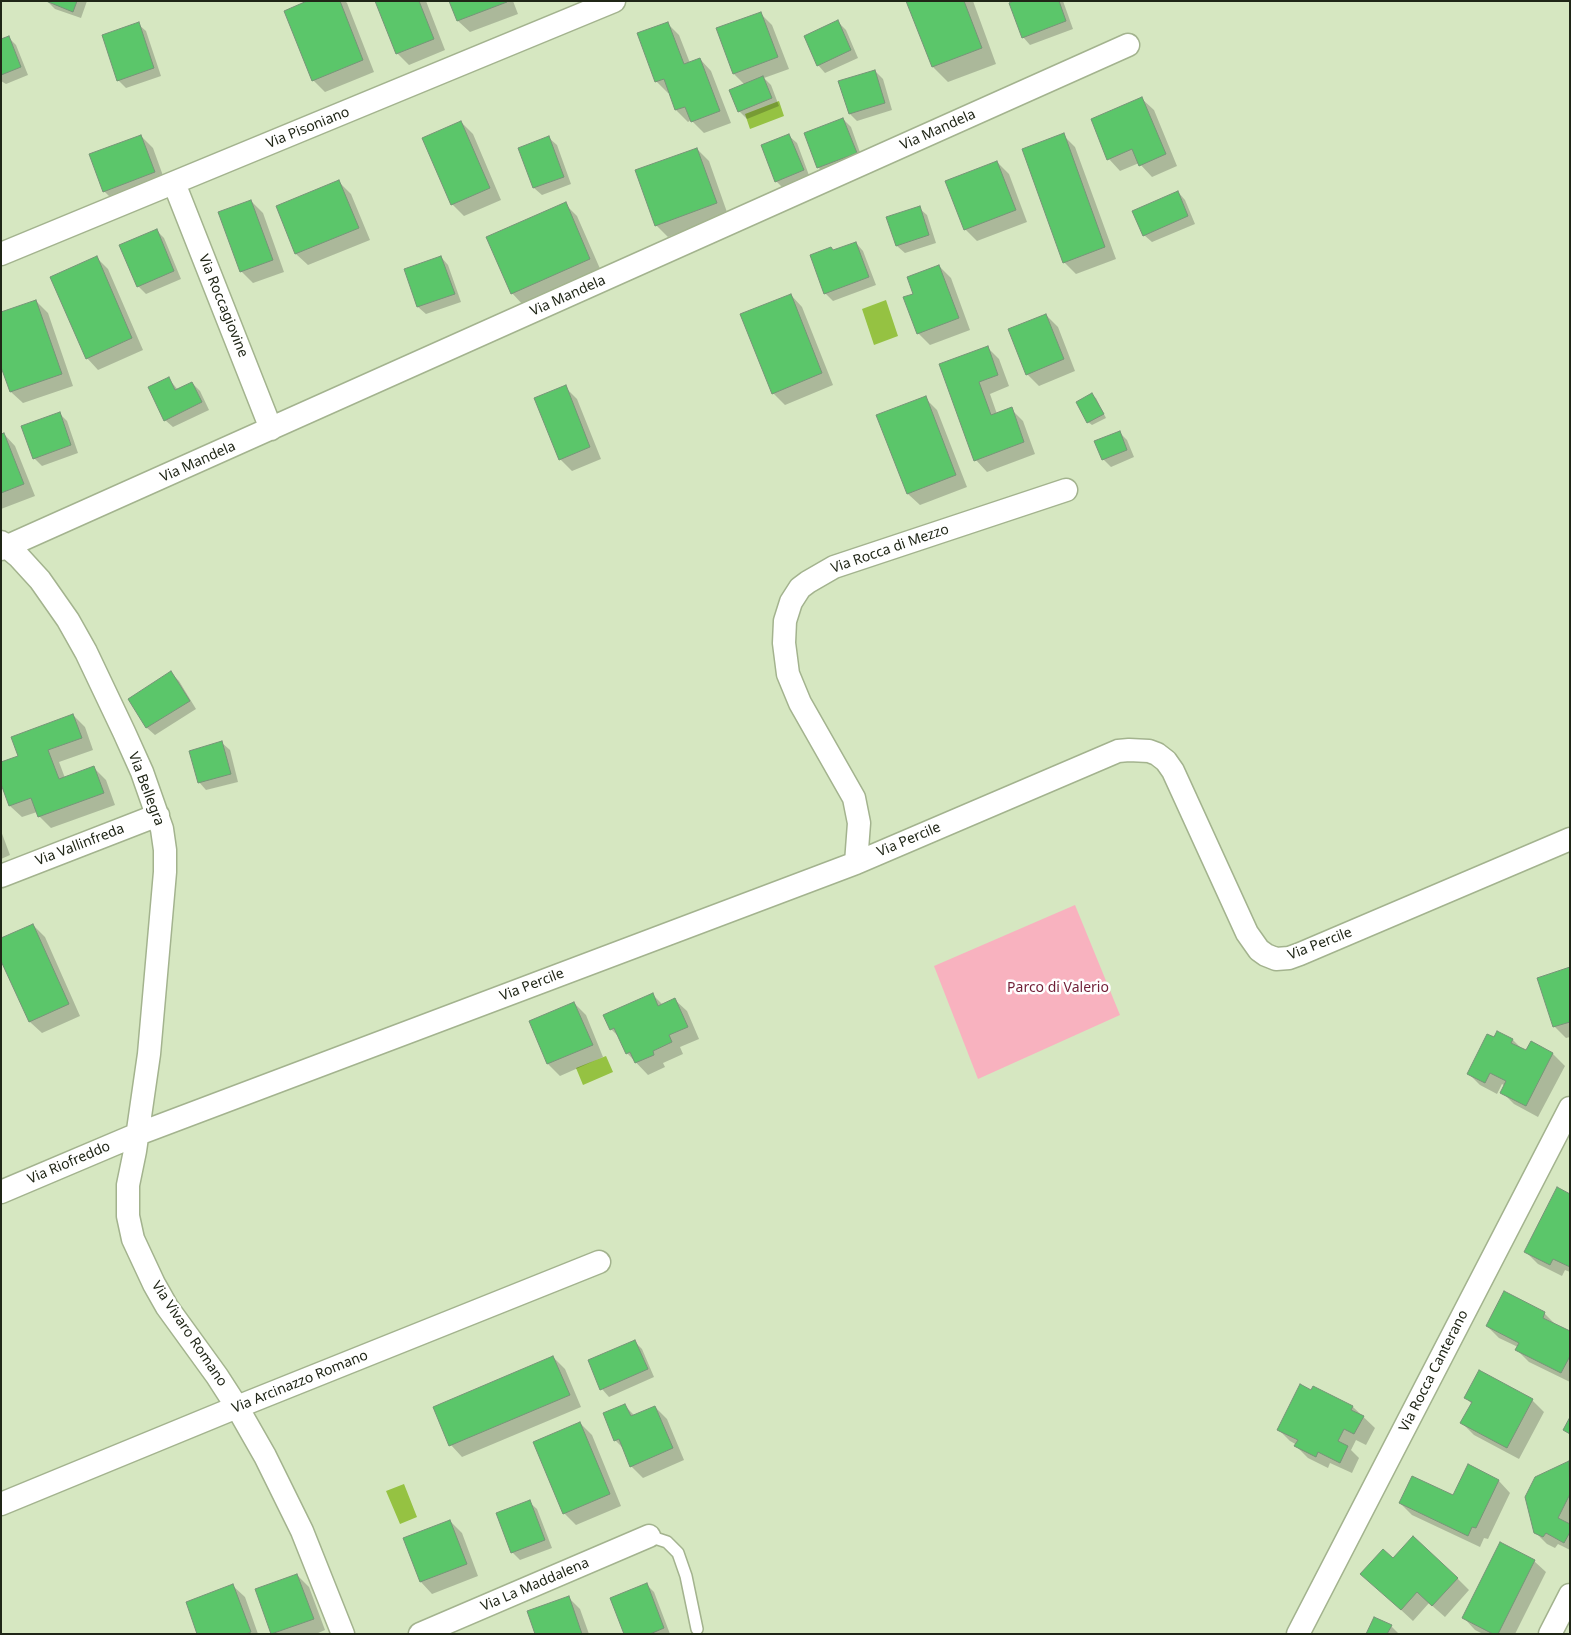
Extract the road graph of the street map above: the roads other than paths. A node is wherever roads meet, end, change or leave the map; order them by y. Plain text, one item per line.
1 (614, 1) edge
2 (1128, 45) dead end
3 (174, 183) junction
4 (1, 254) edge
5 (272, 429) junction
6 (1066, 490) dead end
7 (3, 546) edge
8 (158, 815) junction
9 (1570, 839) edge
10 (856, 863) junction
11 (1, 876) edge
12 (1570, 1108) edge
13 (138, 1134) junction
14 (1, 1192) edge
15 (600, 1262) dead end
16 (237, 1407) junction
17 (1, 1504) edge
18 (649, 1536) joint
19 (1570, 1595) edge
20 (697, 1630) dead end
21 (426, 1633) edge
22 (343, 1634) edge
23 (1298, 1634) edge
24 (1550, 1634) edge

1 - 3 street, Via Pisoniano
2 - 5 street, Via Mandela
3 - 4 street, Via Pisoniano
3 - 5 street, Via Roccagiovine
5 - 7 street, Via Mandela
6 - 10 street, Via Rocca di Mezzo
7 - 8 street, Via Bellegra
8 - 11 street, Via Vallinfreda
8 - 13 street, Via Bellegra
9 - 10 street, Via Percile
10 - 13 street, Via Percile
12 - 23 street, Via Rocca Canterano
13 - 14 street, Via Riofreddo
13 - 16 street, Via Vivaro Romano
15 - 16 street, Via Arcinazzo Romano
16 - 17 street, Via Arcinazzo Romano
16 - 22 street, Via Vivaro Romano
18 - 20 lane
18 - 21 street, Via La Maddalena
19 - 24 street

